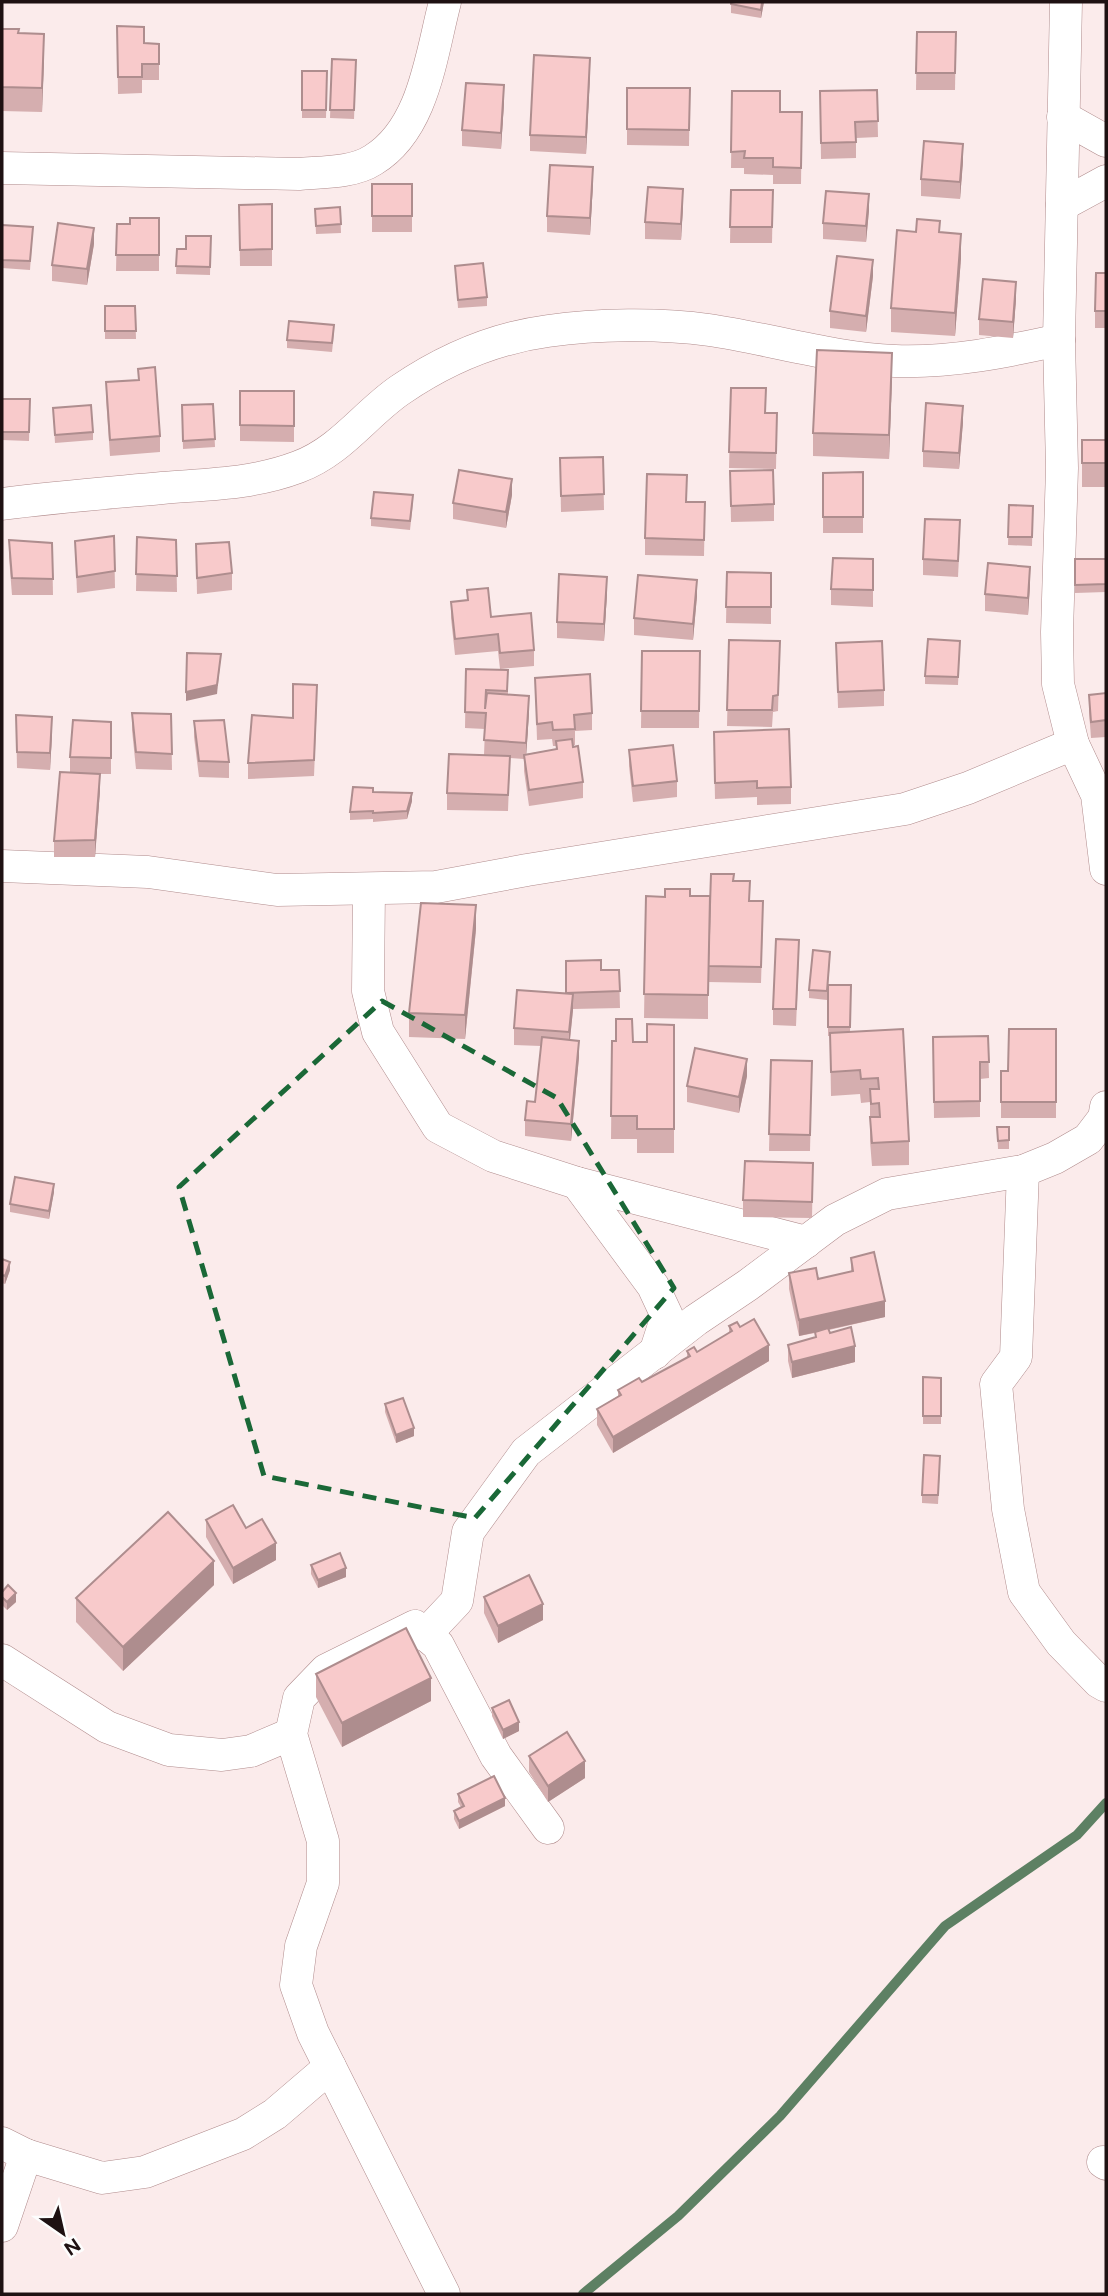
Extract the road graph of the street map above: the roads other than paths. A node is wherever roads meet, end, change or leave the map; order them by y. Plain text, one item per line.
1 (445, 2) edge
2 (1066, 2) edge
3 (1063, 117) junction
4 (1106, 141) edge
5 (2, 168) edge
6 (1106, 181) edge
7 (1062, 205) junction
8 (1059, 340) junction
9 (2, 504) edge
10 (1073, 744) junction
11 (2, 866) edge
12 (1106, 869) edge
13 (369, 889) junction
14 (1106, 1107) edge
15 (1023, 1171) junction
16 (577, 1183) junction
17 (806, 1242) junction
18 (655, 1353) junction
19 (425, 1635) junction
20 (2, 1660) edge
21 (1106, 1686) edge
22 (292, 1734) junction
23 (548, 1828) dead end
24 (330, 2067) junction
25 (14, 2149) edge
26 (2, 2226) edge
27 (444, 2294) edge

1 - 5 street
2 - 3 street
3 - 4 street
3 - 7 street
6 - 7 street
7 - 8 street
8 - 9 street
8 - 10 street
10 - 12 street
10 - 13 street
11 - 13 street
13 - 16 street
14 - 15 street
15 - 17 street
15 - 21 street
16 - 17 street
16 - 18 street
17 - 18 street
18 - 19 street
19 - 22 street
19 - 23 street
20 - 22 street
22 - 24 street
24 - 25 street
24 - 27 street
25 - 26 street

